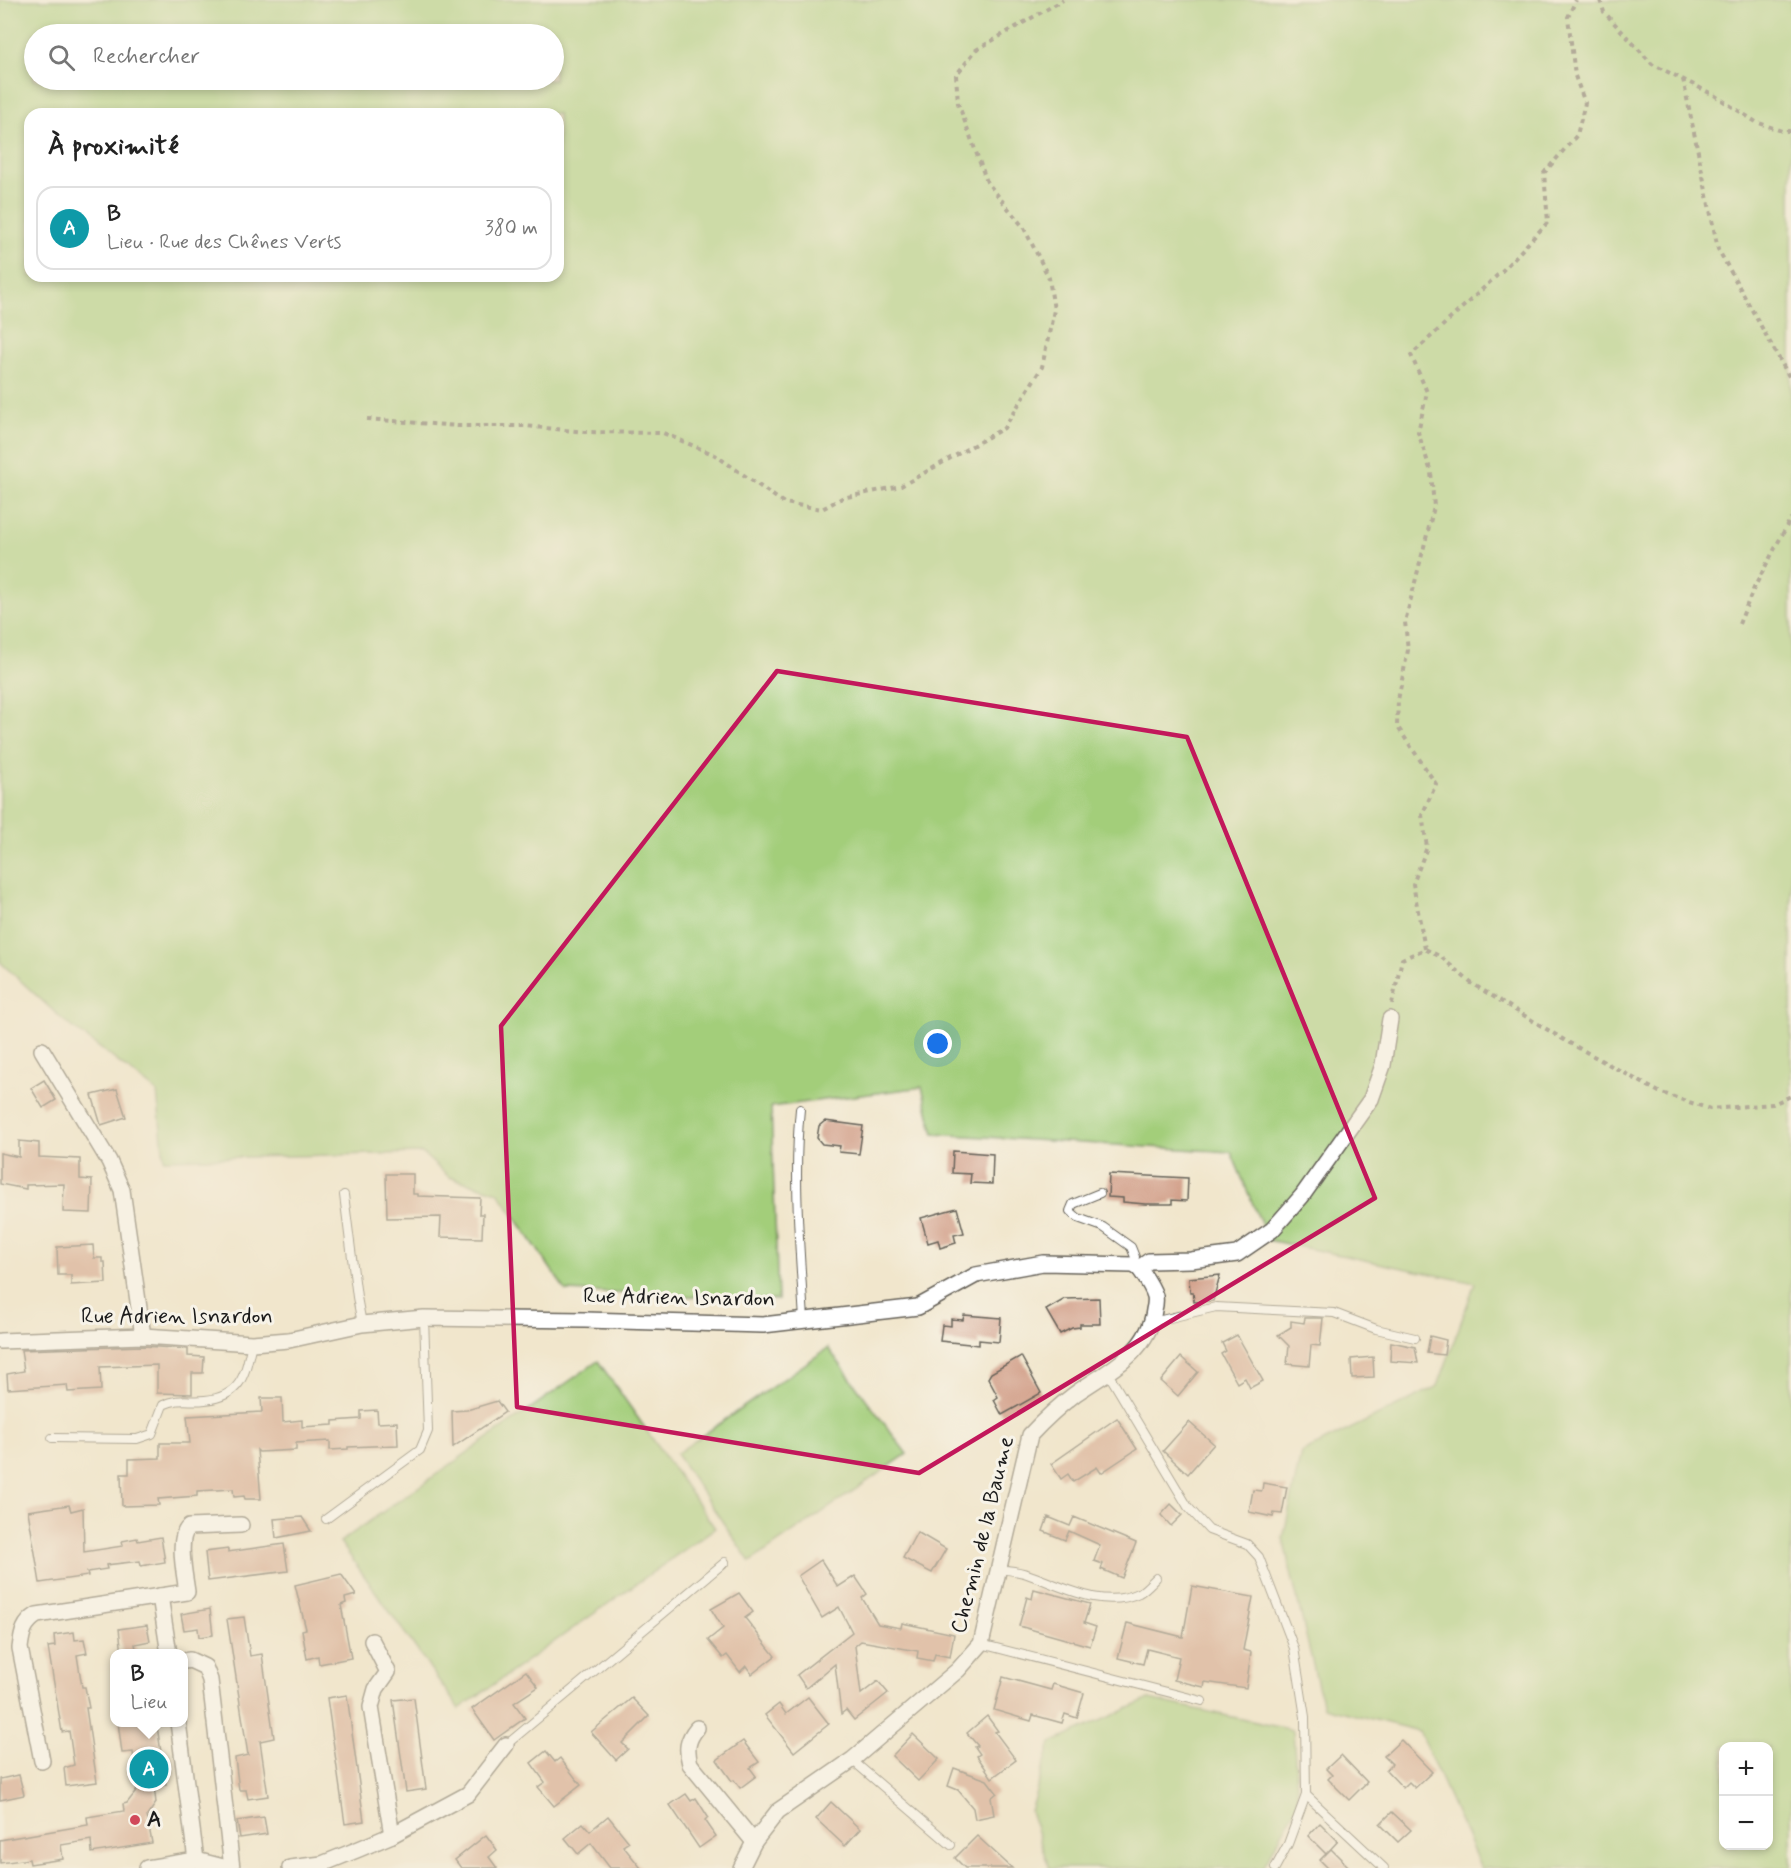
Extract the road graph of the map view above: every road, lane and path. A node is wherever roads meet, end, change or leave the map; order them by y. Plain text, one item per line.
1 (1062, 0) edge
2 (1576, 0) edge
3 (1600, 0) edge
4 (1683, 80) junction
5 (1791, 131) edge
6 (1791, 380) edge
7 (367, 419) dead end
8 (1791, 518) edge
9 (1739, 624) dead end
10 (1425, 950) junction
11 (1390, 1019) joint
12 (42, 1050) dead end
13 (1791, 1096) edge
14 (800, 1109) dead end
15 (1100, 1193) dead end
16 (344, 1195) dead end
17 (1136, 1267) junction
18 (424, 1318) junction
19 (804, 1320) junction
20 (1153, 1323) junction
21 (362, 1324) junction
22 (143, 1336) junction
23 (1415, 1338) dead end
24 (0, 1341) edge
25 (252, 1343) junction
26 (1108, 1373) junction
27 (52, 1438) dead end
28 (326, 1519) dead end
29 (241, 1525) dead end
30 (725, 1562) dead end
31 (999, 1569) junction
32 (1156, 1578) dead end
33 (160, 1596) junction
34 (372, 1641) dead end
35 (981, 1644) junction
36 (168, 1649) edge
37 (188, 1660) edge
38 (1202, 1701) dead end
39 (179, 1727) edge
40 (698, 1728) dead end
41 (506, 1745) joint
42 (852, 1760) junction
43 (42, 1761) dead end
44 (1306, 1795) junction
45 (392, 1835) junction
46 (754, 1842) junction
47 (951, 1845) dead end
48 (196, 1860) junction
49 (147, 1868) edge
50 (230, 1868) edge
51 (290, 1868) edge
52 (741, 1868) edge
53 (1275, 1868) edge
54 (1384, 1868) edge

1 - 7 path
2 - 10 path
3 - 4 path
4 - 5 path
4 - 6 path
8 - 9 path
10 - 11 path
10 - 13 path
11 - 17 street, Rue Adrien Isnardon
12 - 22 street
14 - 19 lane
15 - 17 lane
16 - 21 lane
17 - 19 street, Rue Adrien Isnardon
17 - 20 street
18 - 19 street, Rue Adrien Isnardon
18 - 21 street, Rue Adrien Isnardon
18 - 28 lane
20 - 23 lane
20 - 26 street, Chemin de la Baume
21 - 25 street, Rue Adrien Isnardon
22 - 24 street, Rue Adrien Isnardon
22 - 25 street, Rue Adrien Isnardon
25 - 27 lane
26 - 31 street, Chemin de la Baume
26 - 44 lane
29 - 33 street
30 - 41 lane
31 - 32 lane
31 - 35 street, Chemin de la Baume
33 - 36 street
33 - 43 street
34 - 45 street
35 - 38 lane
35 - 42 street, Chemin de la Baume
37 - 50 street
39 - 48 street
40 - 46 street
41 - 45 street
42 - 46 street, Chemin de la Baume
42 - 47 lane
44 - 53 lane
44 - 54 lane
45 - 51 street
46 - 52 street, Chemin de la Baume
48 - 49 street
48 - 50 street

